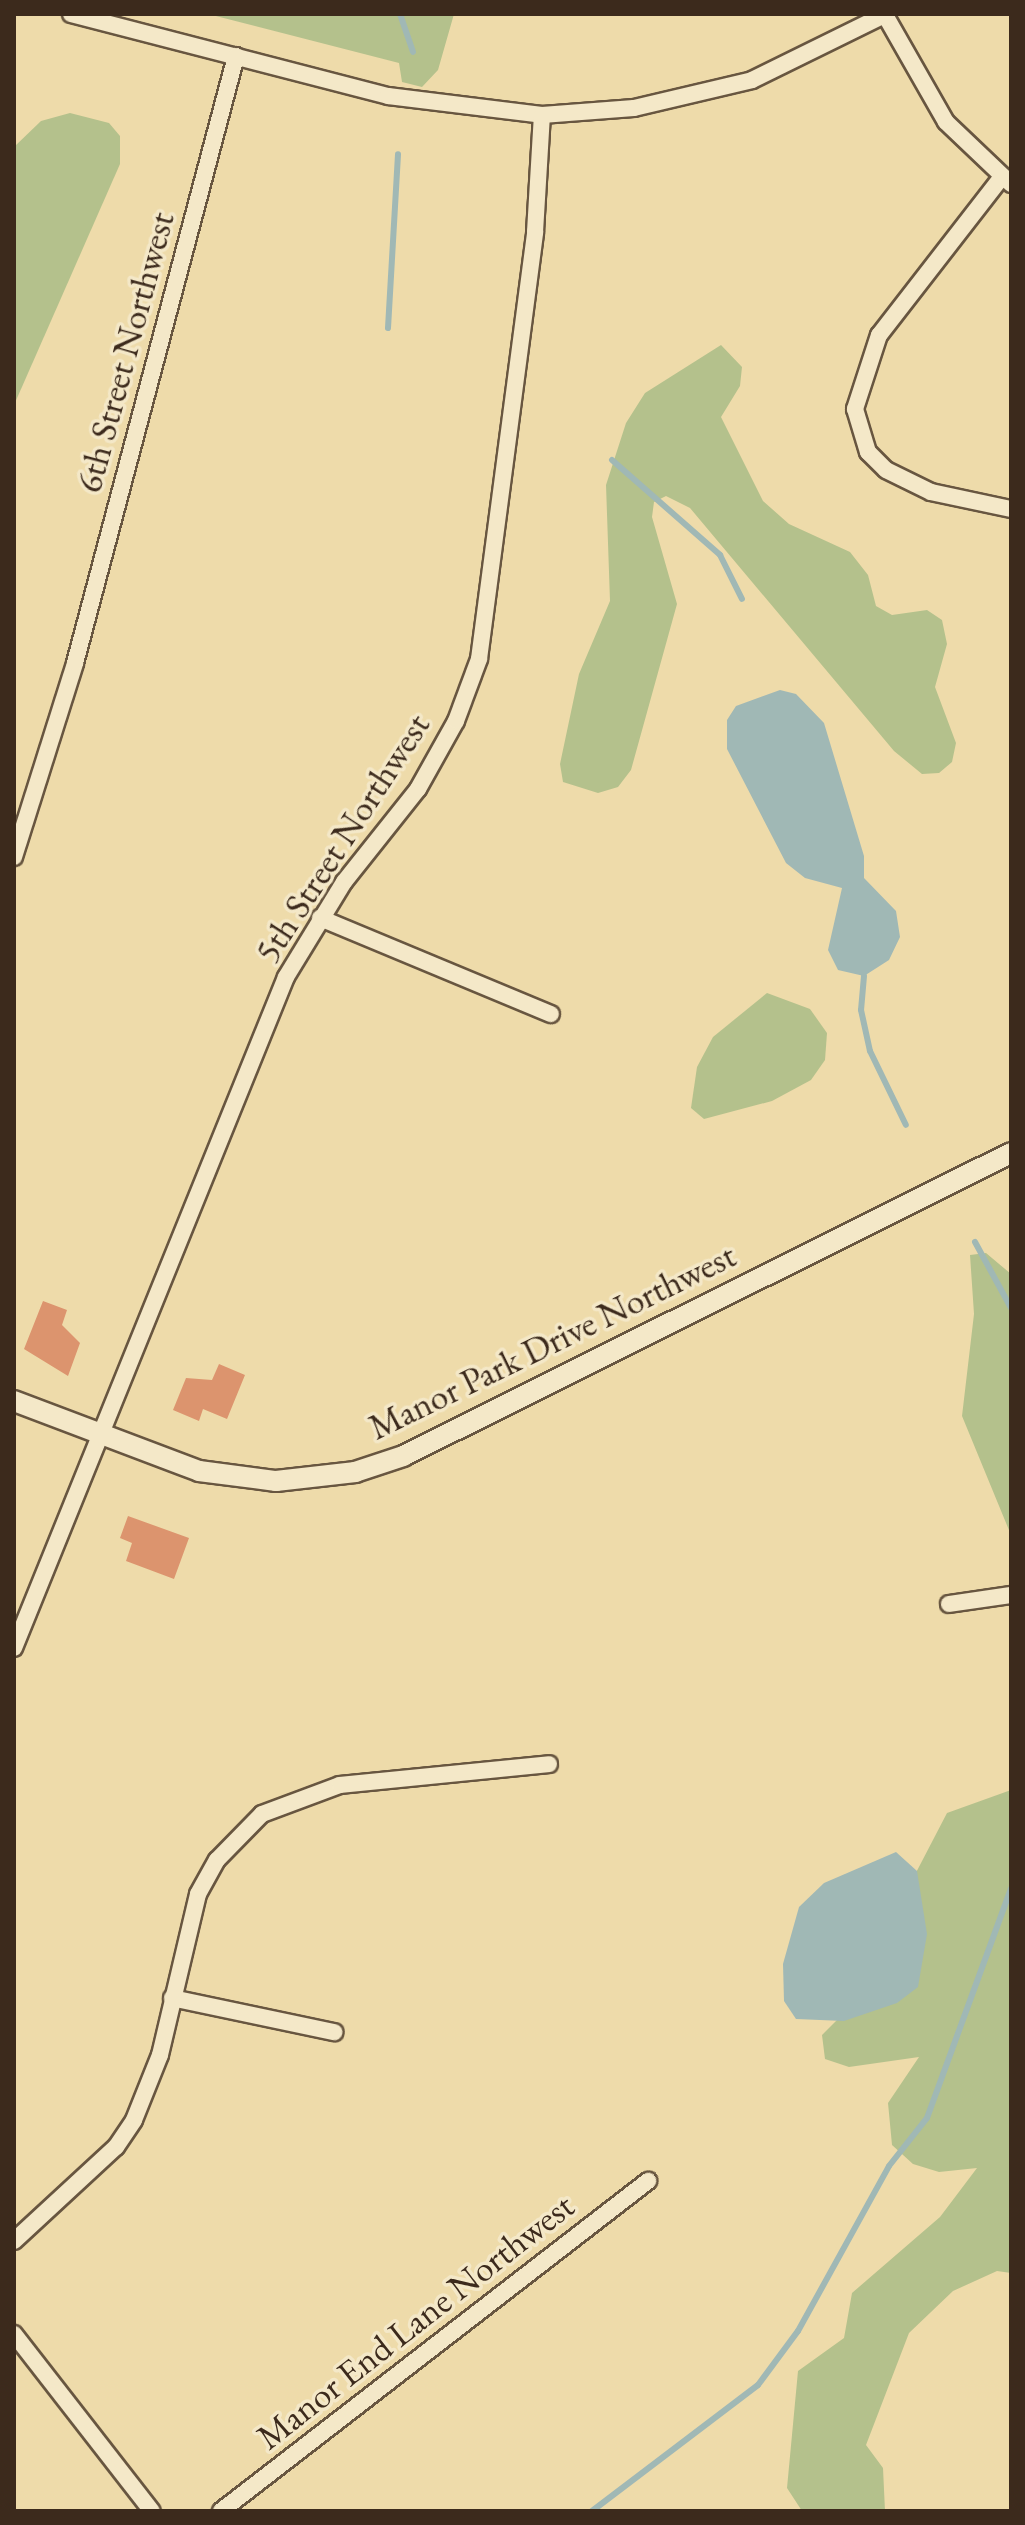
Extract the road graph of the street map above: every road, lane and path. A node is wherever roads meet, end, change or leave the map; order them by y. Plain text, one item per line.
1 (71, 14) edge
2 (886, 14) edge
3 (236, 56) junction
4 (542, 115) junction
5 (1006, 181) edge
6 (1011, 509) edge
7 (14, 857) edge
8 (320, 918) junction
9 (551, 1014) dead end
10 (1011, 1153) edge
11 (14, 1401) edge
12 (101, 1437) junction
13 (1011, 1595) edge
14 (949, 1604) dead end
15 (14, 1648) edge
16 (549, 1764) dead end
17 (172, 1998) junction
18 (334, 2032) dead end
19 (648, 2181) dead end
20 (14, 2241) edge
21 (14, 2334) edge
22 (152, 2511) edge
23 (221, 2511) edge

1 - 3 street
2 - 4 street
2 - 5 street
3 - 4 street
3 - 7 street, 6th Street Northwest
4 - 8 street, 5th Street Northwest
5 - 6 street
8 - 9 street
8 - 12 street, 5th Street Northwest
10 - 12 street, Manor Park Drive Northwest
11 - 12 street, Manor Park Drive Northwest
12 - 15 street, 5th Street Northwest
13 - 14 street
16 - 17 street
17 - 18 street
17 - 20 street
19 - 23 street, Manor End Lane Northwest
21 - 22 street

